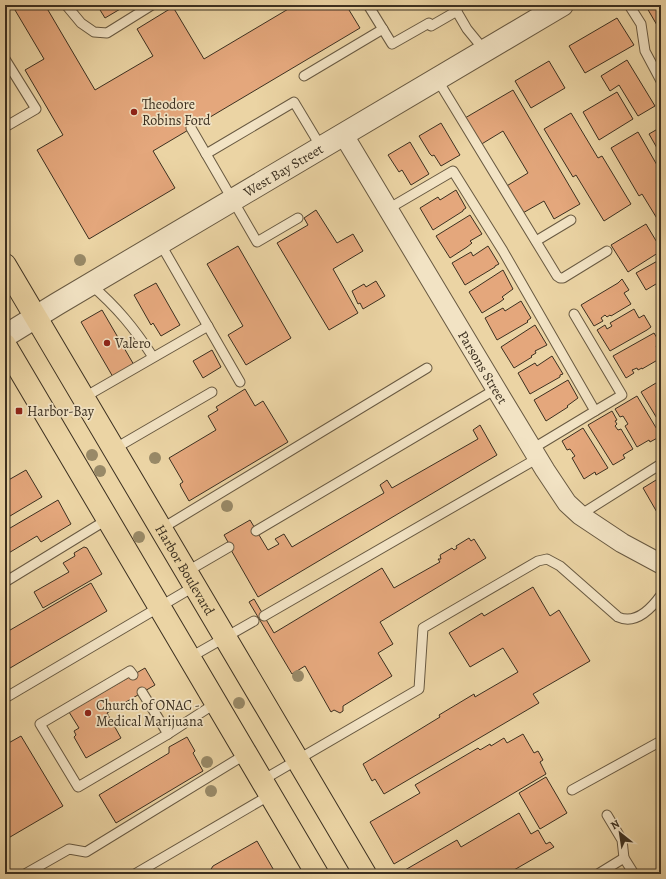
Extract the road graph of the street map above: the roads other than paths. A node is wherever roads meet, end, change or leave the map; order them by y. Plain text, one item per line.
1 (66, 5) edge
2 (152, 5) edge
3 (368, 5) edge
4 (562, 5) edge
5 (630, 5) edge
6 (455, 8) edge
7 (383, 29) junction
8 (485, 50) junction
9 (5, 58) edge
10 (304, 76) dead end
11 (437, 79) junction
12 (661, 81) edge
13 (5, 127) edge
14 (191, 128) dead end
15 (343, 134) junction
16 (321, 147) junction
17 (206, 154) junction
18 (233, 200) junction
19 (388, 209) junction
20 (298, 218) dead end
21 (571, 220) dead end
22 (536, 241) junction
23 (160, 242) junction
24 (607, 251) dead end
25 (5, 265) edge
26 (90, 284) junction
27 (574, 314) dead end
28 (35, 316) junction
29 (208, 326) junction
30 (5, 336) edge
31 (5, 345) edge
32 (153, 357) junction
33 (426, 368) dead end
34 (240, 382) dead end
35 (496, 389) junction
36 (212, 392) dead end
37 (83, 398) junction
38 (595, 411) junction
39 (114, 449) junction
40 (535, 454) junction
41 (661, 464) edge
42 (580, 514) junction
43 (108, 519) junction
44 (161, 530) junction
45 (256, 531) dead end
46 (229, 547) dead end
47 (661, 564) edge
48 (191, 579) junction
49 (5, 582) edge
50 (661, 595) edge
51 (159, 607) junction
52 (264, 616) dead end
53 (254, 621) dead end
54 (225, 638) junction
55 (189, 658) junction
56 (133, 675) dead end
57 (142, 692) dead end
58 (5, 698) edge
59 (216, 704) junction
60 (168, 734) junction
61 (661, 741) edge
62 (246, 754) junction
63 (297, 760) junction
64 (266, 788) junction
65 (572, 790) dead end
66 (607, 815) dead end
67 (624, 858) junction
68 (25, 874) edge
69 (135, 874) edge
70 (317, 874) edge
71 (365, 874) edge
72 (598, 874) edge
73 (634, 874) edge

1 - 2 lane
3 - 7 lane
4 - 8 street, West Bay Street
5 - 12 lane
6 - 7 lane
6 - 8 lane
7 - 10 lane
8 - 11 street, West Bay Street
9 - 13 lane
11 - 15 street, West Bay Street
11 - 22 lane
14 - 17 lane
15 - 16 street, West Bay Street
15 - 19 street, Parsons Street
16 - 17 lane
16 - 18 street, West Bay Street
17 - 18 lane
18 - 20 lane
18 - 23 street, West Bay Street
19 - 35 street, Parsons Street
19 - 38 lane
21 - 22 lane
22 - 24 lane
23 - 26 street, West Bay Street
23 - 29 lane
25 - 28 main road, Harbor Boulevard
26 - 28 street, West Bay Street
26 - 32 lane
27 - 38 lane
28 - 30 street, West Bay Street
28 - 37 main road, Harbor Boulevard
29 - 32 lane
29 - 34 lane
31 - 43 main road
32 - 37 lane
33 - 44 lane
35 - 40 street, Parsons Street
35 - 45 lane
36 - 39 lane
37 - 39 main road, Harbor Boulevard
38 - 40 lane
39 - 44 main road, Harbor Boulevard
40 - 42 street, Parsons Street
40 - 52 lane
41 - 42 lane
42 - 47 street, Parsons Street
43 - 49 lane
43 - 51 main road
44 - 48 main road, Harbor Boulevard
46 - 48 lane
48 - 51 lane
48 - 54 main road, Harbor Boulevard
50 - 63 lane
51 - 55 main road
51 - 58 lane
53 - 54 lane
54 - 55 lane
54 - 63 main road, Harbor Boulevard
55 - 59 main road
56 - 60 lane
57 - 60 lane
59 - 60 lane
59 - 62 main road
61 - 65 lane
62 - 64 main road
62 - 68 lane
63 - 64 lane
63 - 71 main road, Harbor Boulevard
64 - 69 lane
64 - 70 main road
66 - 67 lane
67 - 72 lane
67 - 73 lane

